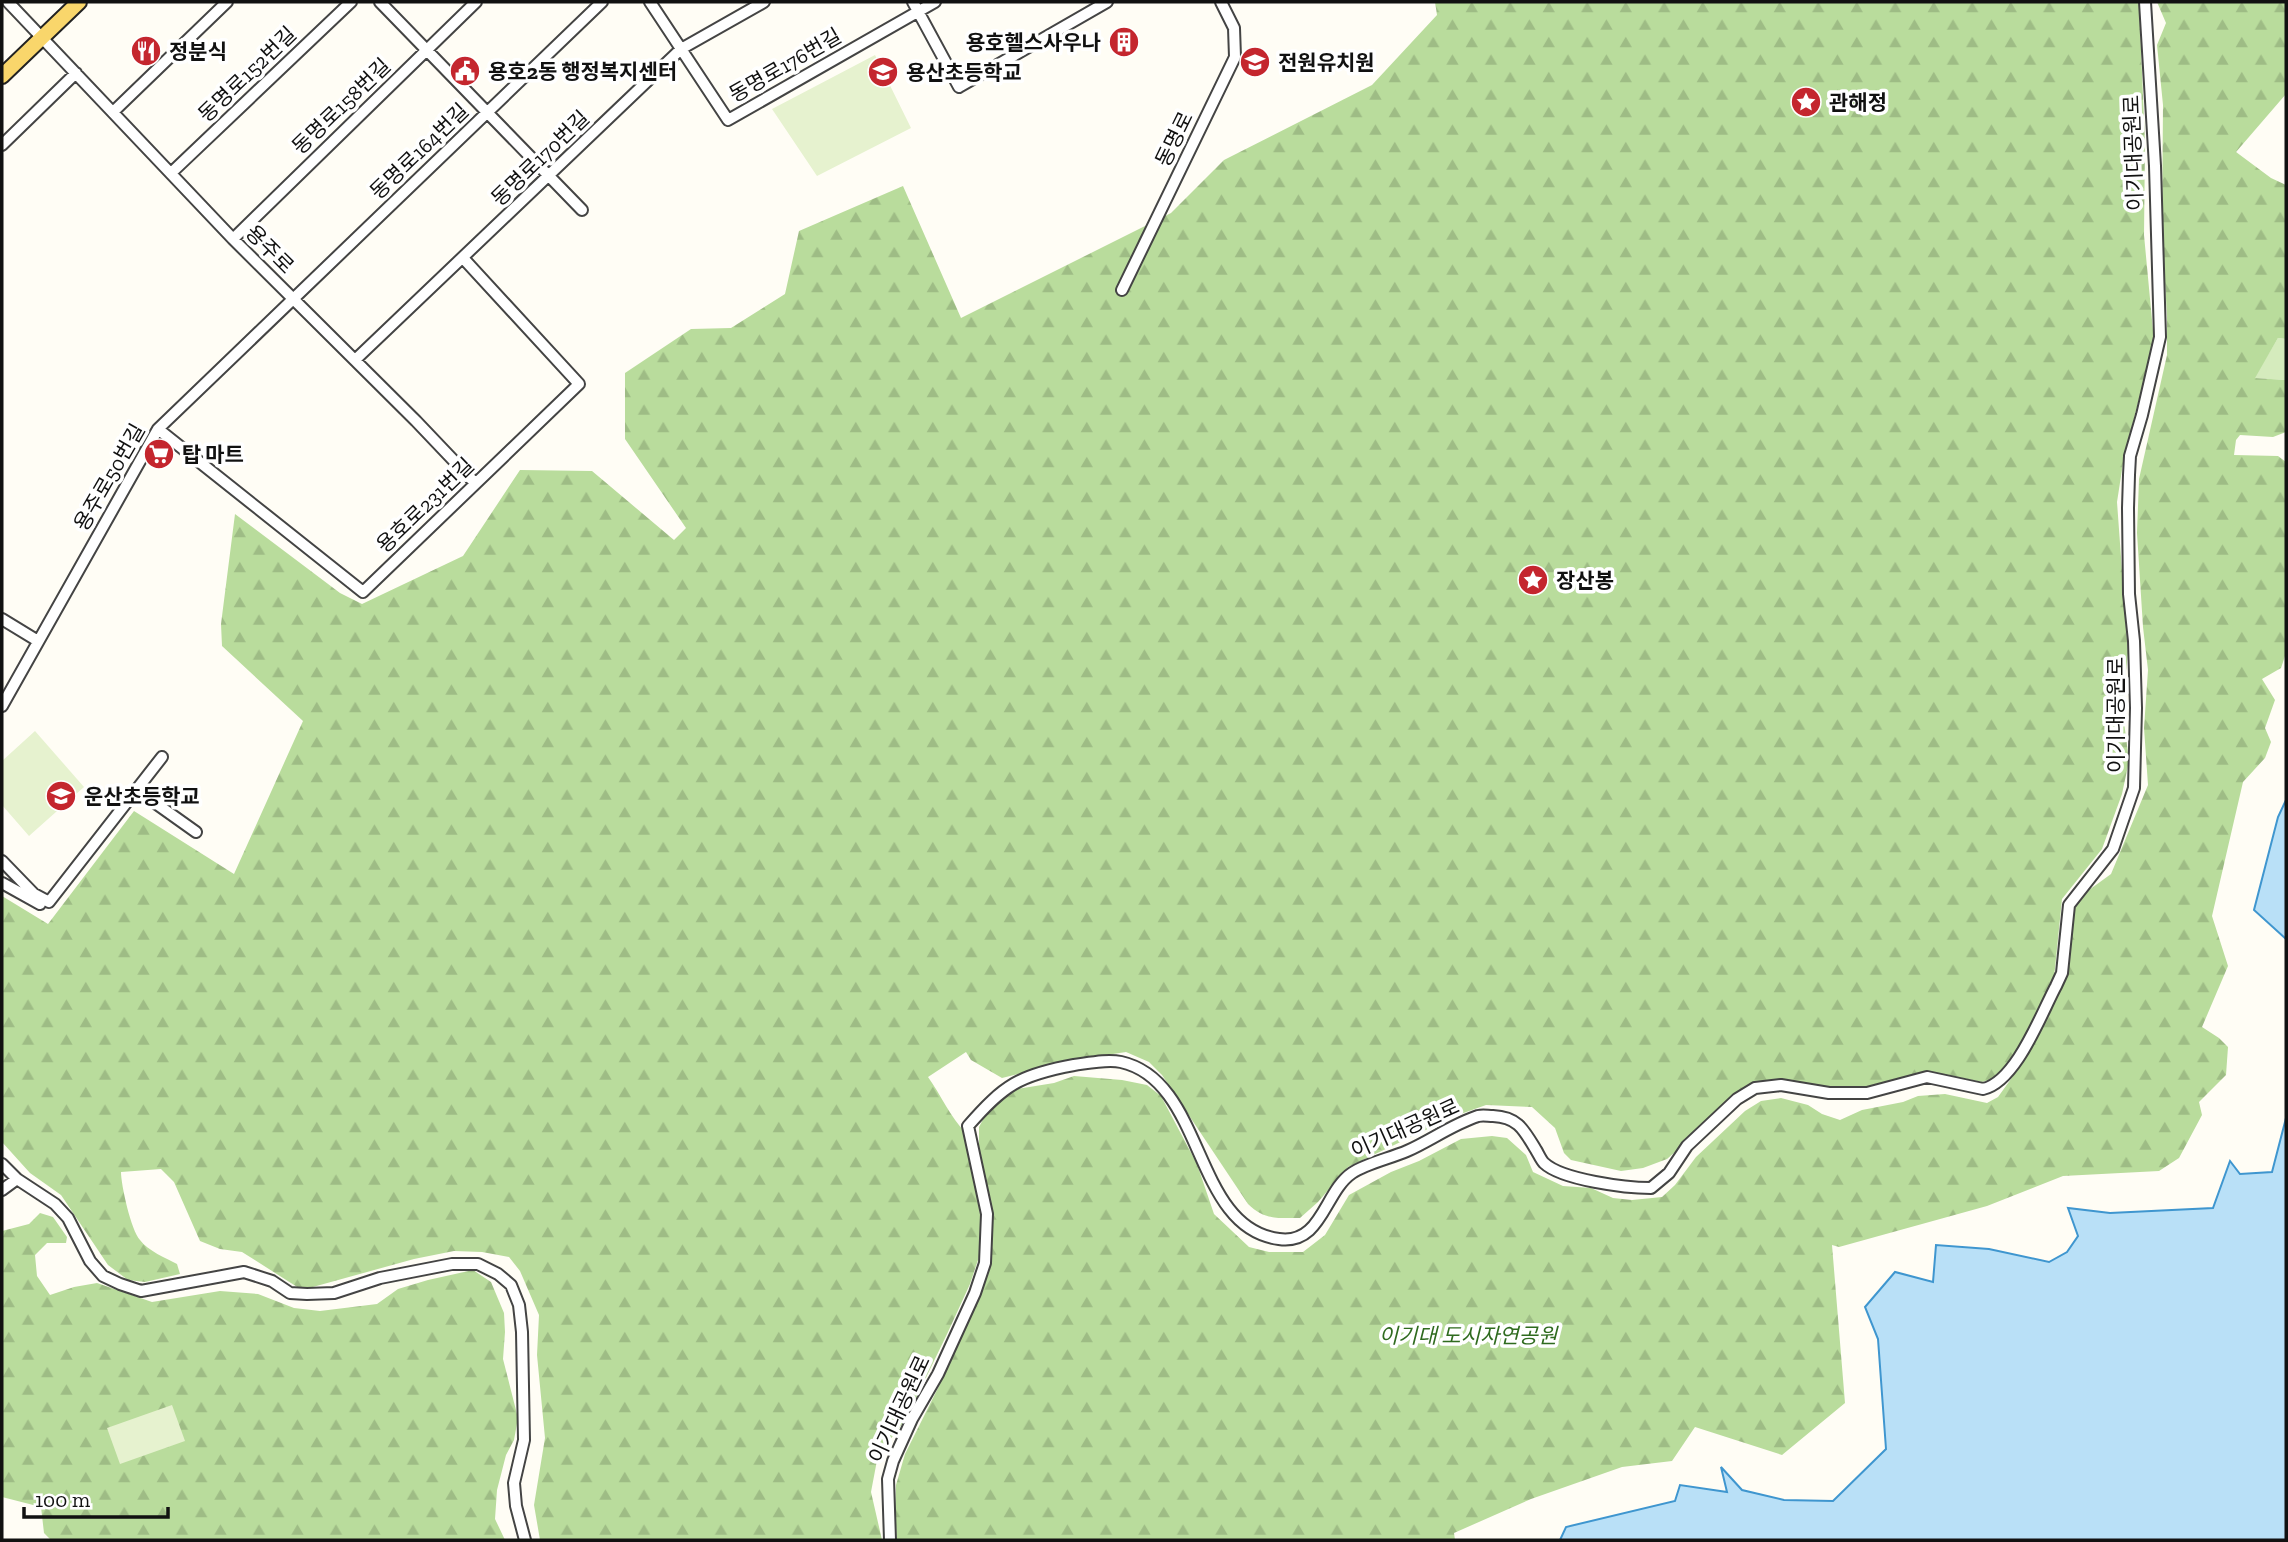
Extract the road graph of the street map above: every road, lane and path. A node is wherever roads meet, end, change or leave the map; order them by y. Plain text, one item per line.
1 (8, 2) edge
2 (79, 2) edge
3 (227, 2) edge
4 (351, 2) edge
5 (380, 2) edge
6 (476, 2) edge
7 (602, 2) edge
8 (650, 2) edge
9 (764, 2) edge
10 (935, 2) edge
11 (1107, 2) edge
12 (1221, 2) edge
13 (2145, 2) edge
14 (916, 7) edge
15 (41, 37) junction
16 (426, 49) junction
17 (681, 49) junction
18 (76, 73) junction
19 (2, 76) edge
20 (113, 112) junction
21 (487, 112) junction
22 (2, 145) edge
23 (171, 173) junction
24 (549, 176) junction
25 (582, 210) dead end
26 (233, 239) junction
27 (463, 258) junction
28 (1122, 290) dead end
29 (292, 299) junction
30 (355, 360) junction
31 (158, 429) junction
32 (475, 483) junction
33 (2, 620) edge
34 (38, 641) junction
35 (2, 706) edge
36 (162, 757) dead end
37 (137, 790) junction
38 (196, 832) dead end
39 (2, 861) edge
40 (2, 883) edge
41 (49, 902) junction
42 (2, 1164) edge
43 (17, 1180) junction
44 (2, 1190) edge
45 (525, 1540) edge
46 (890, 1540) edge

1 - 15 street, 용주로
2 - 15 main road
3 - 20 street
4 - 23 street, 동명로152번길
5 - 16 street
6 - 16 street, 동명로158번길
7 - 21 street, 동명로164번길
8 - 17 street
9 - 17 street, 동명로170번길
10 - 14 street, 동명로176번길
11 - 14 street
12 - 28 street, 동명로
13 - 46 street, 이기대공원로
14 - 17 street, 동명로176번길
15 - 18 street, 용주로
15 - 19 main road
16 - 21 street
16 - 26 street, 동명로158번길
17 - 24 street, 동명로170번길
18 - 20 street, 용주로
18 - 22 street
20 - 23 street, 용주로
21 - 24 street
21 - 29 street, 동명로164번길
23 - 26 street, 용주로
24 - 25 street
24 - 27 street, 동명로170번길
26 - 29 street, 용주로
27 - 30 street, 동명로170번길
27 - 32 street, 용호로231번길
29 - 30 street, 용주로
29 - 31 street, 용주로50번길
30 - 32 street, 용주로
31 - 32 street, 용호로231번길
31 - 34 street, 용주로50번길
33 - 34 street
34 - 35 street, 용주로50번길
36 - 37 street
37 - 38 street
37 - 41 street
39 - 41 street
40 - 41 street
42 - 43 street
43 - 44 street
43 - 45 street

